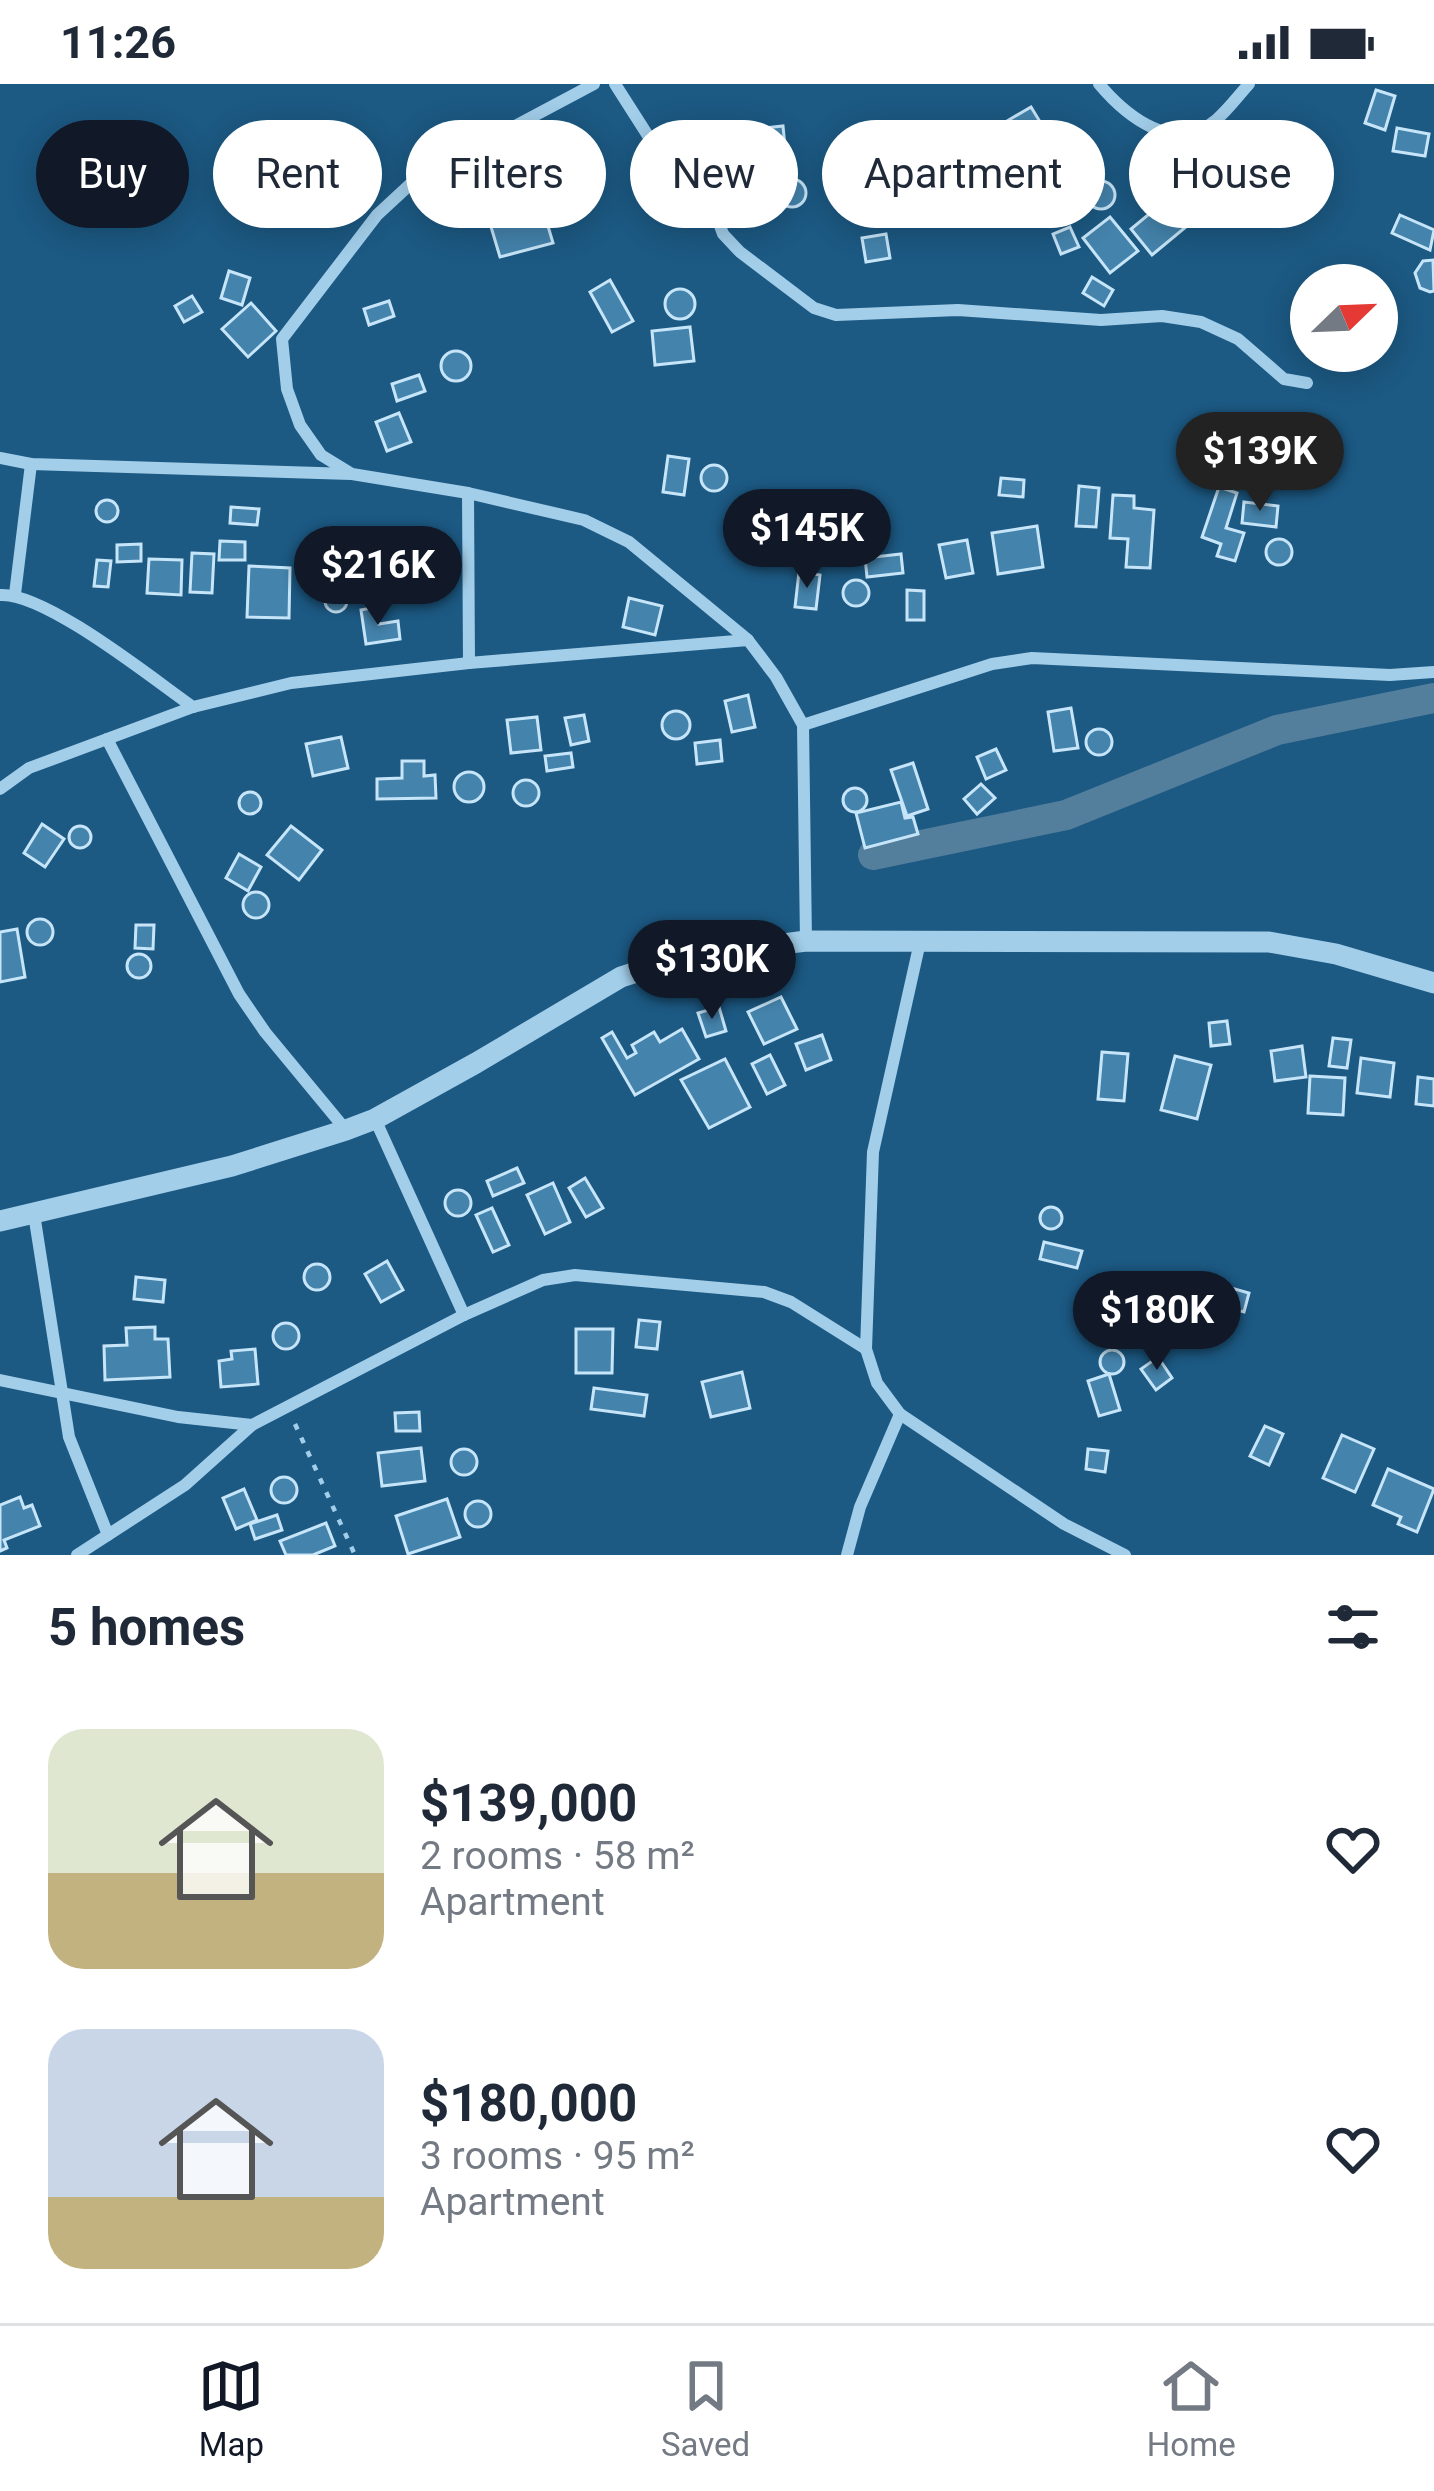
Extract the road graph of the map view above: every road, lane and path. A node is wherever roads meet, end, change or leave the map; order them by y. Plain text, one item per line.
1 (594, 84) edge
2 (615, 84) edge
3 (1099, 84) edge
4 (1249, 84) edge
5 (1307, 383) dead end
6 (0, 458) edge
7 (32, 464) junction
8 (352, 474) junction
9 (467, 493) junction
10 (8, 594) edge
11 (748, 640) junction
12 (469, 663) junction
13 (1434, 672) edge
14 (193, 707) junction
15 (802, 725) junction
16 (107, 739) junction
17 (0, 790) edge
18 (806, 941) junction
19 (920, 942) junction
20 (1434, 983) edge
21 (376, 1118) junction
22 (346, 1130) junction
23 (34, 1214) junction
24 (0, 1221) edge
25 (464, 1315) junction
26 (866, 1349) junction
27 (0, 1380) edge
28 (59, 1390) junction
29 (288, 1408) junction
30 (900, 1414) junction
31 (252, 1426) junction
32 (108, 1535) junction
33 (77, 1555) edge
34 (355, 1555) edge
35 (847, 1555) edge
36 (1125, 1555) edge

1 - 8 street
2 - 5 street
3 - 4 street
6 - 7 street
7 - 8 street
7 - 10 street
8 - 9 street
9 - 11 street
9 - 12 street
10 - 14 street
11 - 12 street
11 - 15 street
12 - 14 street
13 - 15 street
14 - 16 street
15 - 18 street
16 - 17 street
16 - 22 street
18 - 19 street
18 - 21 street
19 - 20 street
19 - 26 street
21 - 22 street
21 - 25 street
22 - 23 street
23 - 24 street
23 - 28 street
25 - 26 street
25 - 29 street
26 - 30 street
27 - 28 street
28 - 31 street
28 - 32 street
29 - 31 street
29 - 34 path
30 - 35 street
30 - 36 street
31 - 32 street
32 - 33 street

